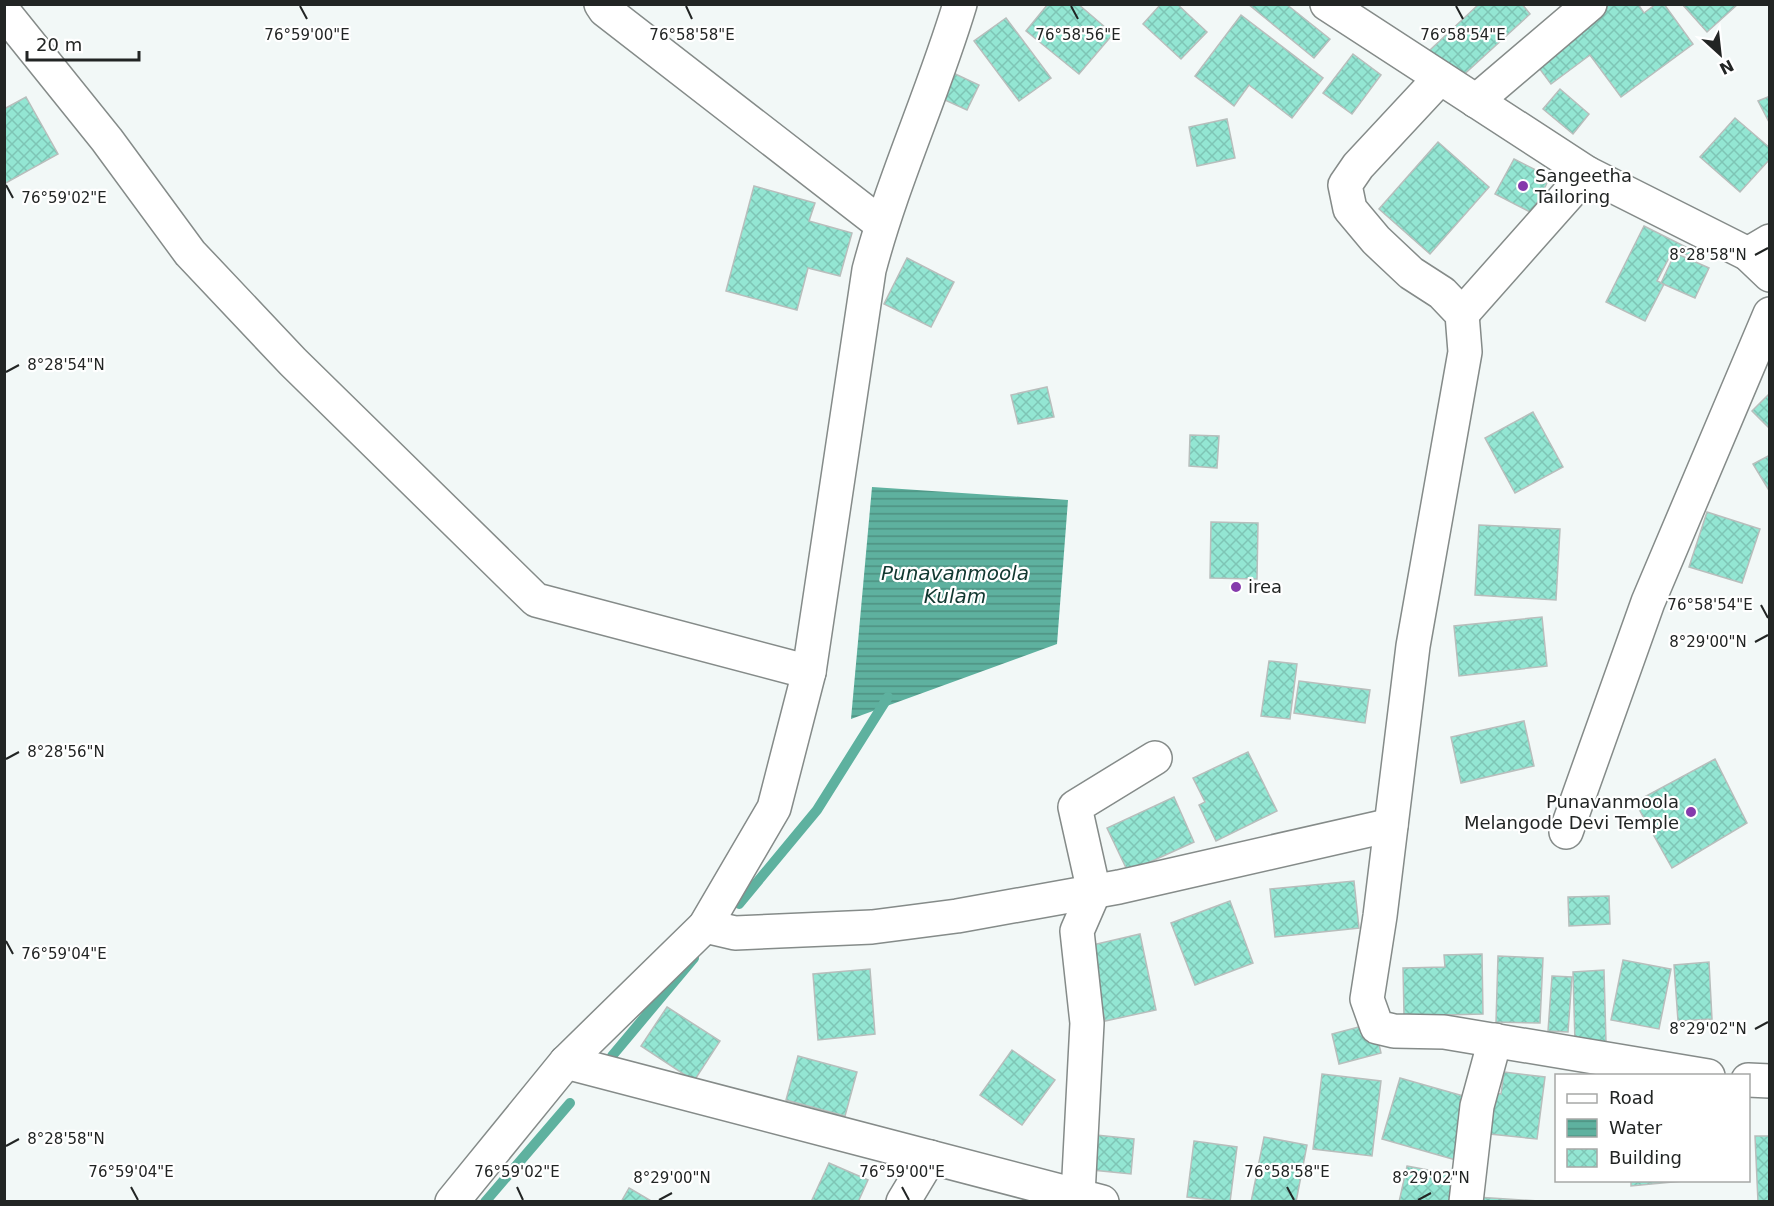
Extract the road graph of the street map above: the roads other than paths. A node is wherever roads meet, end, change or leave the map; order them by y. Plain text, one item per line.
1 (601, 4) edge
2 (960, 4) edge
3 (1327, 4) edge
4 (1590, 4) edge
5 (4, 12) edge
6 (1440, 78) junction
7 (1476, 101) junction
8 (1587, 173) junction
9 (881, 224) junction
10 (1762, 257) edge
11 (1462, 314) junction
12 (1770, 314) edge
13 (809, 672) junction
14 (1155, 758) dead end
15 (1391, 825) junction
16 (1566, 832) dead end
17 (1094, 892) junction
18 (705, 926) junction
19 (1495, 1040) junction
20 (566, 1062) junction
21 (1696, 1074) edge
22 (1750, 1080) edge
23 (1770, 1082) edge
24 (930, 1157) junction
25 (1090, 1198) edge
26 (452, 1202) edge
27 (903, 1202) edge
28 (1466, 1202) edge

1 - 9 street
2 - 9 street
3 - 6 street
4 - 7 street
5 - 13 street
6 - 7 street
6 - 11 street
7 - 8 street
8 - 10 street
8 - 11 street
9 - 13 street
11 - 15 street
12 - 16 street
13 - 18 street
14 - 17 street
15 - 17 street
15 - 19 street
17 - 18 street
17 - 25 street
18 - 20 street
19 - 21 street
19 - 28 street
20 - 24 street
20 - 26 street
22 - 23 street
24 - 25 street
24 - 27 street

